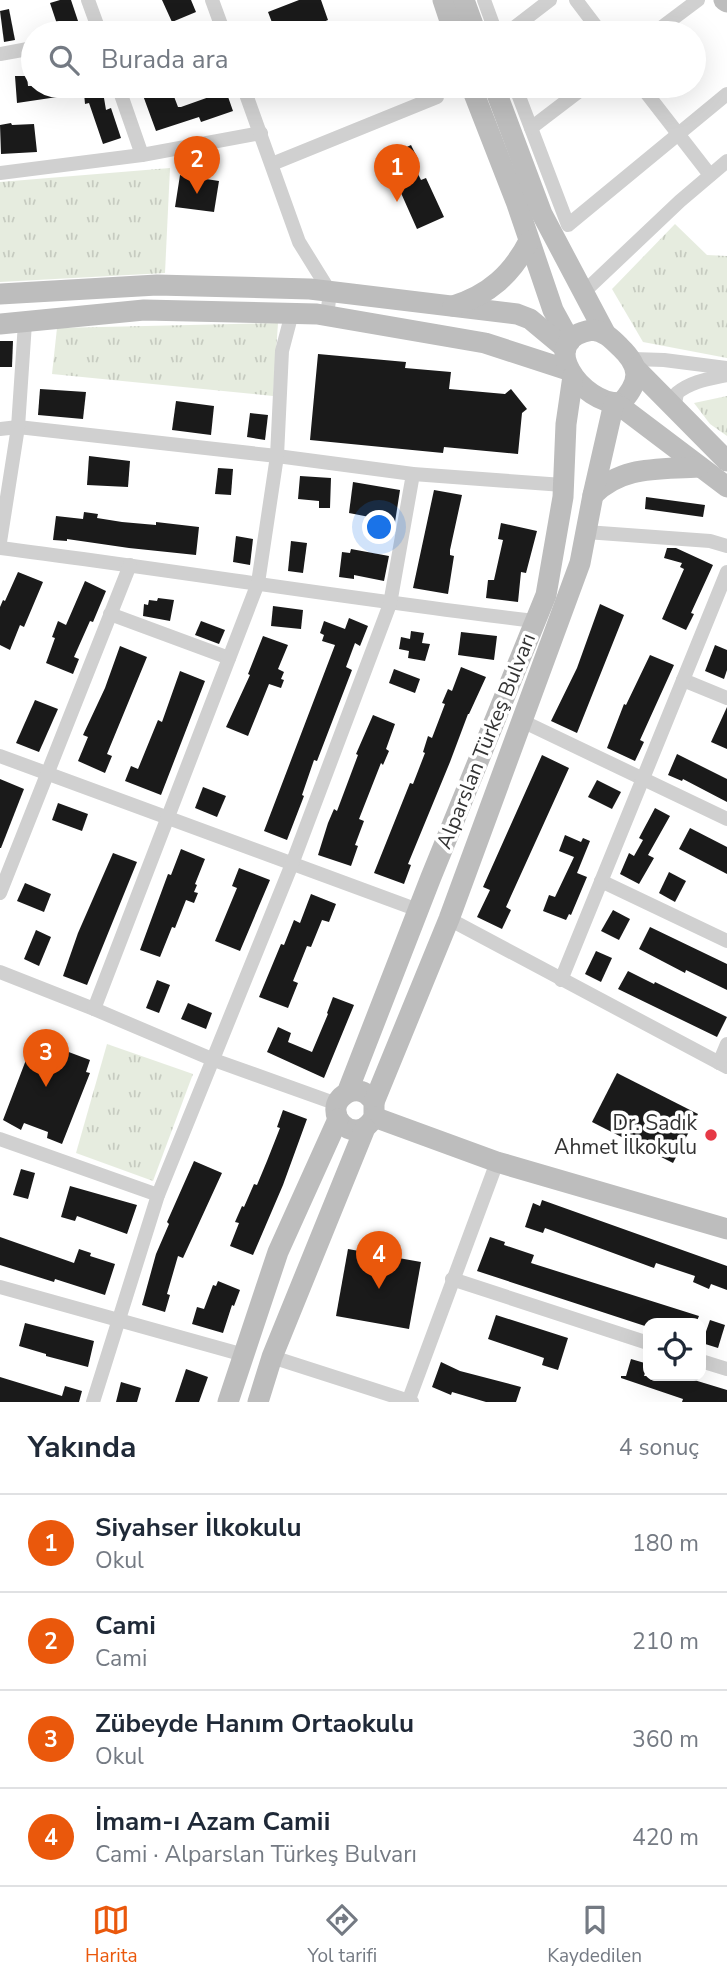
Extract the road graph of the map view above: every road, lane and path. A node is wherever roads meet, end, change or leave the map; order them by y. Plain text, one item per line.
1 (88, 0) edge
2 (212, 0) edge
3 (443, 0) edge
4 (464, 0) edge
5 (484, 0) edge
6 (550, 0) edge
7 (576, 0) edge
8 (698, 0) edge
9 (96, 21) edge
10 (220, 21) edge
11 (450, 21) edge
12 (472, 21) edge
13 (492, 21) edge
14 (523, 21) edge
15 (592, 21) edge
16 (670, 21) edge
17 (21, 50) edge
18 (0, 54) edge
19 (727, 94) edge
20 (122, 98) edge
21 (248, 98) edge
22 (435, 98) edge
23 (475, 98) edge
24 (498, 98) edge
25 (520, 98) edge
26 (570, 98) edge
27 (650, 98) edge
28 (531, 128) junction
29 (261, 133) junction
30 (678, 134) junction
31 (142, 155) junction
32 (727, 161) edge
33 (272, 164) junction
34 (0, 173) edge
35 (710, 175) junction
36 (529, 242) junction
37 (584, 291) junction
38 (330, 292) junction
39 (0, 295) edge
40 (449, 307) junction
41 (292, 313) junction
42 (327, 316) junction
43 (25, 323) junction
44 (0, 324) edge
45 (605, 333) junction
46 (568, 345) junction
47 (634, 364) junction
48 (727, 368) edge
49 (571, 373) junction
50 (727, 375) edge
51 (615, 403) junction
52 (674, 410) junction
53 (18, 427) junction
54 (0, 429) edge
55 (277, 456) junction
56 (727, 461) edge
57 (699, 467) junction
58 (413, 474) junction
59 (563, 485) junction
60 (727, 487) edge
61 (593, 495) junction
62 (586, 532) junction
63 (0, 542) edge
64 (727, 546) edge
65 (0, 548) edge
66 (130, 565) junction
67 (727, 572) edge
68 (258, 583) junction
69 (390, 604) junction
70 (110, 614) junction
71 (536, 621) junction
72 (229, 658) junction
73 (683, 680) junction
74 (727, 698) edge
75 (522, 721) junction
76 (0, 756) edge
77 (48, 773) junction
78 (643, 777) junction
79 (168, 816) junction
80 (727, 819) edge
81 (292, 864) junction
82 (601, 881) junction
83 (0, 893) edge
84 (418, 910) junction
85 (449, 919) junction
86 (727, 941) edge
87 (0, 972) edge
88 (561, 980) junction
89 (94, 1009) junction
90 (727, 1044) edge
91 (214, 1060) junction
92 (723, 1065) edge
93 (341, 1105) junction
94 (371, 1116) junction
95 (3, 1140) edge
96 (0, 1156) edge
97 (496, 1162) junction
98 (158, 1195) junction
99 (629, 1199) junction
100 (727, 1229) edge
101 (727, 1239) edge
102 (452, 1279) junction
103 (0, 1287) edge
104 (117, 1321) junction
105 (643, 1341) edge
106 (244, 1355) junction
107 (272, 1357) junction
108 (706, 1362) edge
109 (727, 1369) edge
110 (93, 1402) edge
111 (228, 1402) edge
112 (258, 1402) edge
113 (410, 1402) edge

1 - 9 street
2 - 10 street
3 - 11 main road
4 - 12 main road
5 - 13 street
6 - 14 street
7 - 15 street
8 - 16 street
17 - 18 street
19 - 30 street
20 - 31 street
21 - 29 street
22 - 33 street
23 - 36 main road
24 - 37 main road
25 - 28 street
26 - 28 street
27 - 30 street
28 - 30 street
29 - 31 street
29 - 33 street
30 - 35 street
31 - 34 street
32 - 35 street
33 - 38 street
35 - 37 street
36 - 40 main road
36 - 46 main road
37 - 45 main road
38 - 39 main road
38 - 40 main road
38 - 42 street
40 - 46 main road
41 - 42 main road
41 - 43 main road
41 - 55 street
42 - 49 main road
43 - 44 main road
43 - 53 street
45 - 46 main road
45 - 47 main road
46 - 49 main road
47 - 48 street
47 - 51 main road
47 - 52 main road
49 - 51 main road
49 - 59 main road, Alparslan Türkeş Bulvarı
50 - 52 street
51 - 57 main road
51 - 61 main road, Alparslan Türkeş Bulvarı
52 - 56 main road
53 - 54 street
53 - 55 street
53 - 63 street
55 - 58 street
55 - 68 street
57 - 60 main road
57 - 61 main road
58 - 59 street
58 - 69 street
59 - 71 main road, Alparslan Türkeş Bulvarı
61 - 62 main road, Alparslan Türkeş Bulvarı
62 - 64 street
62 - 75 main road, Alparslan Türkeş Bulvarı
65 - 66 street
66 - 68 street
66 - 70 street
67 - 73 street
68 - 69 street
68 - 72 street
69 - 71 street
69 - 81 street
70 - 72 street
70 - 77 street
71 - 84 main road, Alparslan Türkeş Bulvarı
72 - 79 street
73 - 74 street
73 - 78 street
75 - 78 street
75 - 85 main road, Alparslan Türkeş Bulvarı
76 - 77 street
77 - 79 street
77 - 83 street
78 - 80 street
78 - 82 street
79 - 81 street
79 - 89 street
81 - 84 street
81 - 91 street
82 - 86 street
82 - 88 street
84 - 93 main road, Alparslan Türkeş Bulvarı
85 - 88 street
85 - 94 main road, Alparslan Türkeş Bulvarı
87 - 89 street
88 - 92 street
89 - 91 street
90 - 92 street
91 - 93 street
91 - 98 street
93 - 94 main road
93 - 94 main road
93 - 106 main road, Alparslan Türkeş Bulvarı
94 - 97 main road
94 - 107 main road, Alparslan Türkeş Bulvarı
95 - 96 street
95 - 98 street
97 - 99 main road
97 - 102 street
98 - 104 street
99 - 100 main road
99 - 101 main road
102 - 105 street
102 - 113 street
103 - 104 street
104 - 106 street
104 - 110 street
106 - 111 main road, Alparslan Türkeş Bulvarı
107 - 112 main road, Alparslan Türkeş Bulvarı
107 - 113 street
108 - 109 street

